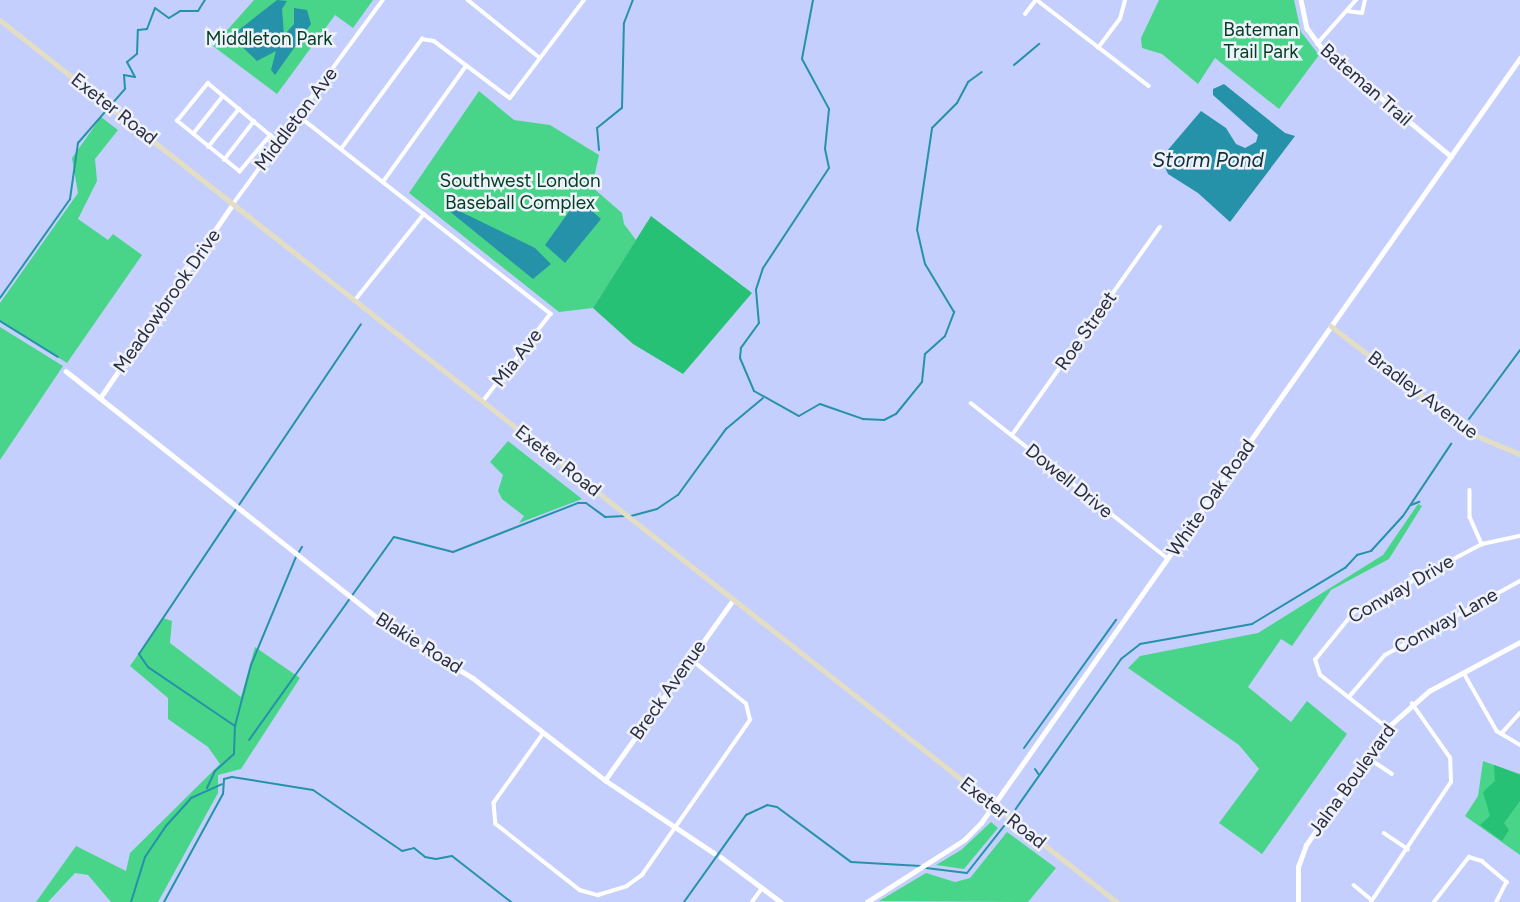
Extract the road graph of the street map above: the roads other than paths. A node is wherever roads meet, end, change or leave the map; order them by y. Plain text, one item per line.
1 (383, 0) edge
2 (468, 0) edge
3 (584, 0) edge
4 (1036, 0) edge
5 (1125, 0) edge
6 (1301, 0) edge
7 (1356, 0) edge
8 (1365, 0) edge
9 (1349, 11) junction
10 (1025, 14) dead end
11 (0, 20) edge
12 (1317, 44) junction
13 (1098, 48) junction
14 (539, 57) junction
15 (1520, 58) edge
16 (466, 66) junction
17 (1149, 86) dead end
18 (223, 96) junction
19 (239, 109) junction
20 (300, 117) junction
21 (254, 121) junction
22 (193, 134) junction
23 (271, 135) junction
24 (281, 143) junction
25 (208, 147) junction
26 (341, 149) junction
27 (1451, 156) junction
28 (224, 160) junction
29 (383, 182) junction
30 (233, 204) junction
31 (424, 214) junction
32 (1160, 227) dead end
33 (355, 300) junction
34 (1331, 326) junction
35 (66, 371) dead end
36 (100, 398) junction
37 (483, 402) junction
38 (971, 402) dead end
39 (1012, 435) junction
40 (1520, 454) edge
41 (1470, 490) dead end
42 (1520, 536) edge
43 (1482, 544) junction
44 (1167, 559) junction
45 (1520, 581) edge
46 (733, 600) junction
47 (1520, 642) edge
48 (691, 659) junction
49 (1464, 673) junction
50 (1349, 697) junction
51 (1412, 704) junction
52 (1520, 713) edge
53 (1387, 728) junction
54 (544, 733) junction
55 (1501, 734) junction
56 (1520, 745) edge
57 (1367, 757) junction
58 (1392, 774) dead end
59 (605, 780) junction
60 (995, 805) junction
61 (675, 827) junction
62 (1384, 833) dead end
63 (1408, 849) junction
64 (714, 853) joint
65 (721, 857) joint
66 (1354, 885) dead end
67 (762, 888) junction
68 (1372, 901) edge
69 (752, 902) edge
70 (781, 902) edge
71 (867, 902) edge
72 (1117, 902) edge
73 (1297, 902) edge
74 (1434, 902) edge
75 (1497, 902) edge

1 - 20 street, Middleton Ave
2 - 14 street
3 - 14 street
4 - 10 street
4 - 13 street
5 - 13 street
6 - 12 street, Bateman Trail
7 - 9 street
8 - 9 street
9 - 12 street
11 - 30 main road, Exeter Road
12 - 27 street, Bateman Trail
13 - 17 street
14 - 16 street
15 - 27 street, White Oak Road
16 - 26 street
16 - 29 street
18 - 19 street
18 - 22 street
18 - 22 street
19 - 21 street
19 - 25 street
20 - 24 street, Middleton Ave
20 - 26 street
21 - 23 street
21 - 28 street
22 - 25 street
23 - 24 street
23 - 28 street
24 - 30 street, Middleton Ave
25 - 28 street
26 - 29 street
27 - 34 street, White Oak Road
29 - 31 street
30 - 33 main road, Exeter Road
30 - 36 street, Meadowbrook Drive
31 - 33 street
31 - 37 street, Mia Ave
32 - 39 street, Roe Street
33 - 37 main road, Exeter Road
34 - 40 main road, Bradley Avenue
34 - 44 street, White Oak Road
35 - 36 street, Blakie Road
36 - 54 street, Blakie Road
37 - 46 main road, Exeter Road
38 - 39 street, Dowell Drive
39 - 44 street, Dowell Drive
41 - 43 street
42 - 43 street, Conway Drive
43 - 50 street, Conway Drive
44 - 60 street, White Oak Road
45 - 50 street, Conway Lane
46 - 48 street, Breck Avenue
46 - 60 main road, Exeter Road
47 - 49 street, Jalna Boulevard
48 - 59 street, Breck Avenue
48 - 61 street
49 - 51 street, Jalna Boulevard
49 - 55 street
50 - 53 street, Conway Drive
51 - 53 street, Jalna Boulevard
51 - 63 street
52 - 55 street
53 - 57 street, Jalna Boulevard
54 - 59 street, Blakie Road
54 - 61 street
55 - 56 street
57 - 58 street
57 - 73 street, Jalna Boulevard
59 - 61 street, Blakie Road
60 - 71 street, White Oak Road
60 - 72 main road, Exeter Road
61 - 64 street, Blakie Road
62 - 63 street
63 - 68 street
64 - 65 street, Blakie Road
65 - 67 street, Blakie Road
66 - 68 street
67 - 69 street
67 - 70 street, Blakie Road
74 - 75 street

